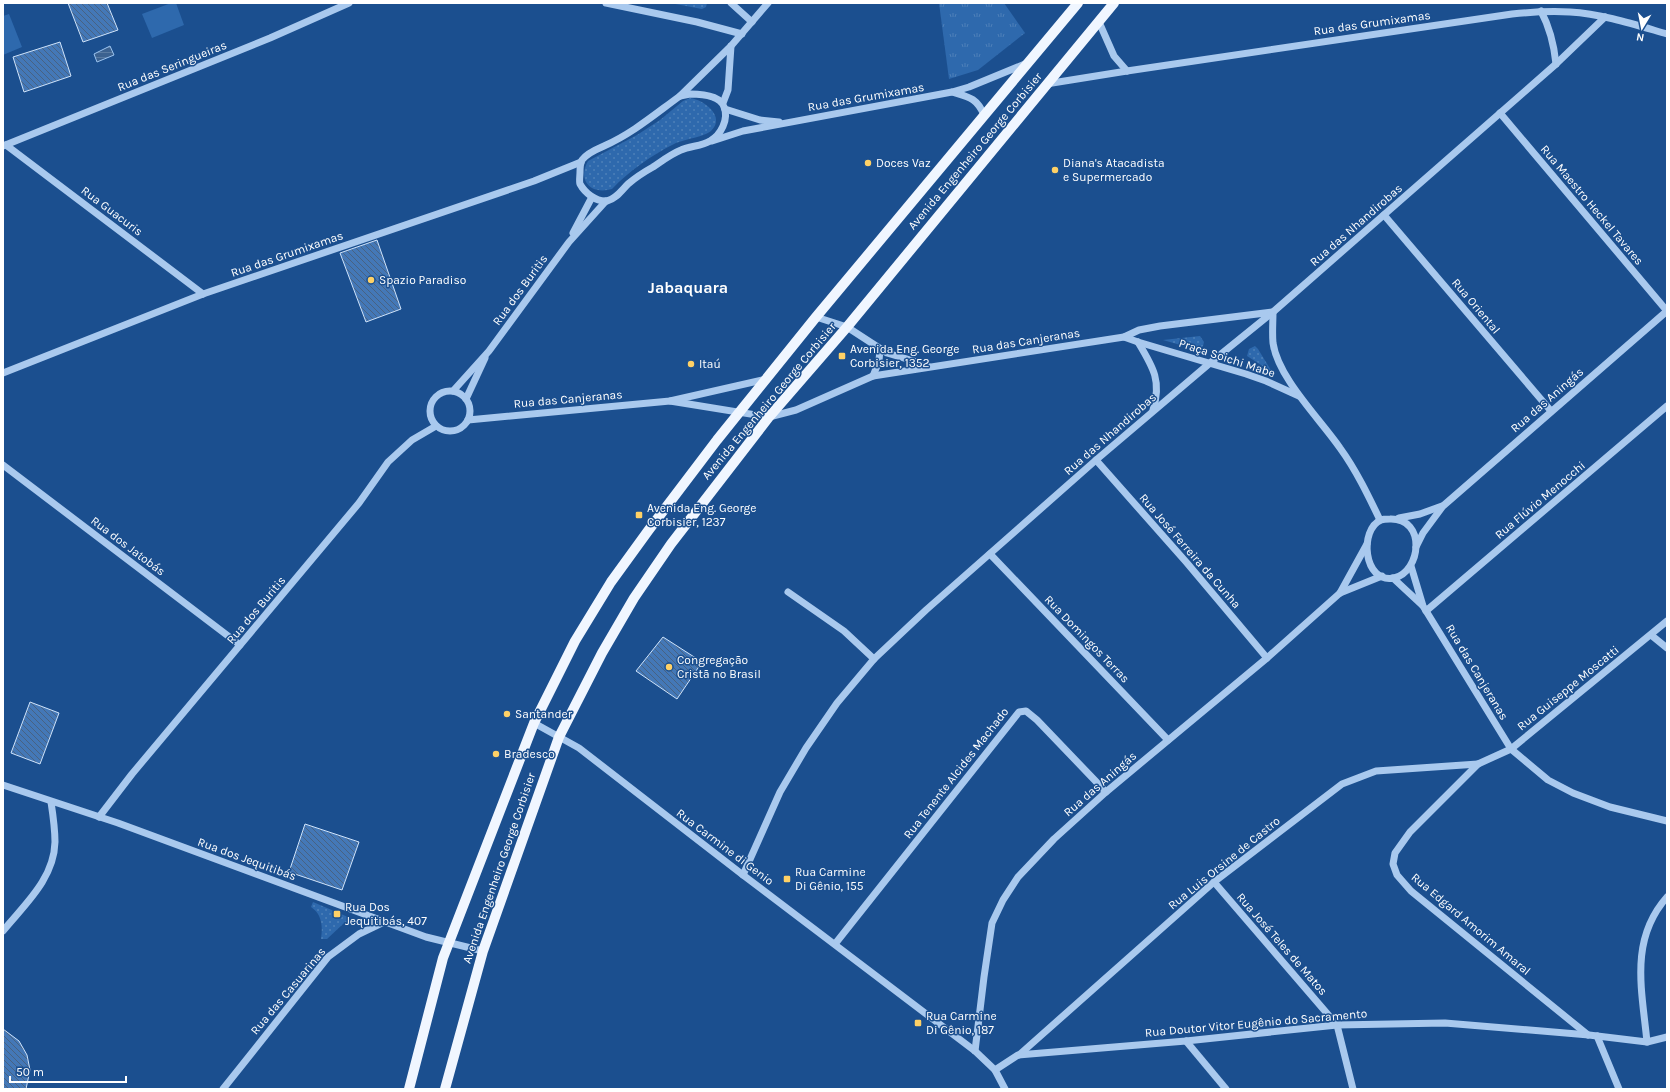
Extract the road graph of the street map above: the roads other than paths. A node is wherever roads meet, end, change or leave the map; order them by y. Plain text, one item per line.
1 (349, 3) edge
2 (606, 3) edge
3 (731, 3) edge
4 (768, 3) edge
5 (1078, 3) edge
6 (1114, 3) edge
7 (1541, 11) junction
8 (1605, 18) junction
9 (752, 22) junction
10 (1099, 22) junction
11 (742, 34) junction
12 (1667, 34) edge
13 (731, 46) junction
14 (1028, 63) junction
15 (1556, 64) junction
16 (1127, 71) junction
17 (1046, 84) junction
18 (952, 92) junction
19 (680, 96) junction
20 (724, 106) junction
21 (1500, 113) junction
22 (984, 115) junction
23 (785, 123) junction
24 (710, 141) junction
25 (5, 146) edge
26 (580, 162) junction
27 (592, 197) junction
28 (606, 201) junction
29 (1384, 215) junction
30 (569, 242) junction
31 (203, 294) junction
32 (1667, 311) edge
33 (1273, 312) junction
34 (816, 317) junction
35 (847, 327) junction
36 (1124, 337) junction
37 (1138, 342) junction
38 (880, 349) junction
39 (489, 351) junction
40 (1210, 363) junction
41 (931, 366) junction
42 (3, 373) edge
43 (873, 376) junction
44 (767, 379) junction
45 (453, 391) junction
46 (1299, 396) junction
47 (466, 399) junction
48 (670, 401) junction
49 (1667, 406) edge
50 (1154, 410) junction
51 (1551, 411) junction
52 (740, 413) junction
53 (769, 417) junction
54 (468, 420) junction
55 (436, 426) junction
56 (1096, 460) junction
57 (3, 465) edge
58 (1443, 506) junction
59 (1398, 518) junction
60 (1380, 520) junction
61 (1368, 542) junction
62 (1416, 547) junction
63 (990, 554) junction
64 (1411, 566) junction
65 (1382, 576) junction
66 (1393, 578) junction
67 (788, 592) dead end
68 (1340, 592) junction
69 (1425, 608) junction
70 (1667, 621) edge
71 (1651, 635) junction
72 (240, 645) junction
73 (1667, 648) edge
74 (874, 658) junction
75 (1267, 658) junction
76 (534, 724) junction
77 (559, 737) junction
78 (1168, 740) junction
79 (1511, 749) junction
80 (1478, 764) junction
81 (3, 785) edge
82 (1106, 792) junction
83 (51, 802) junction
84 (99, 817) junction
85 (1667, 821) edge
86 (743, 875) junction
87 (1214, 882) junction
88 (1667, 897) edge
89 (384, 922) junction
90 (3, 931) edge
91 (449, 942) junction
92 (835, 944) junction
93 (483, 951) junction
94 (1337, 1025) junction
95 (1589, 1035) junction
96 (1597, 1036) junction
97 (1667, 1038) edge
98 (1186, 1041) junction
99 (1647, 1042) junction
100 (976, 1051) junction
101 (1018, 1055) junction
102 (995, 1070) junction
103 (223, 1089) edge
104 (409, 1089) edge
105 (445, 1089) edge
106 (1005, 1089) edge
107 (1226, 1089) edge
108 (1353, 1089) edge
109 (1619, 1089) edge

1 - 25 street, Rua das Seringueiras
2 - 11 street
3 - 9 street
4 - 9 street
5 - 14 main road, Avenida Engenheiro George Corbisier
6 - 10 main road, Avenida Engenheiro George Corbisier
7 - 8 street, Rua das Grumixamas
7 - 15 street
7 - 16 street, Rua das Grumixamas
8 - 12 street, Rua das Grumixamas
8 - 15 street, Rua das Nhandirobas
9 - 11 street
10 - 16 street
10 - 17 main road, Avenida Engenheiro George Corbisier
11 - 13 street
13 - 19 street
13 - 20 street
14 - 18 street, Rua das Grumixamas
14 - 22 main road, Avenida Engenheiro George Corbisier
15 - 21 street, Rua das Nhandirobas
16 - 17 street, Rua das Grumixamas
17 - 35 main road, Avenida Engenheiro George Corbisier
18 - 22 street, Rua das Grumixamas
18 - 23 street, Rua das Grumixamas
19 - 20 street, Rua das Grumixamas
19 - 26 street, Rua das Grumixamas
20 - 23 street, Rua das Grumixamas
20 - 24 street
21 - 29 street, Rua das Nhandirobas
21 - 32 street, Rua Maestro Heckel Tavares
22 - 34 main road, Avenida Engenheiro George Corbisier
23 - 24 street, Rua das Grumixamas
24 - 28 street, Rua das Grumixamas
25 - 31 street, Rua Guacuris
26 - 27 street
26 - 31 street, Rua das Grumixamas
27 - 28 street
27 - 30 street, Rua dos Buritis
28 - 30 street, Rua dos Buritis
29 - 33 street, Rua das Nhandirobas
29 - 51 street, Rua Oriental
30 - 39 street, Rua dos Buritis
31 - 42 street, Rua das Grumixamas
32 - 51 street, Rua das Aningás
33 - 36 street, Praça Soichi Mabe
33 - 40 street, Rua das Nhandirobas
33 - 46 street, Praça Soichi Mabe
34 - 35 street, Rua das Canjeranas
34 - 44 main road, Avenida Engenheiro George Corbisier
35 - 38 street, Rua das Canjeranas
35 - 53 main road, Avenida Engenheiro George Corbisier
36 - 37 street, Praça Soichi Mabe
36 - 41 street, Rua das Canjeranas
37 - 40 street, Praça Soichi Mabe
37 - 50 street
38 - 41 street, Rua das Canjeranas
38 - 43 street
39 - 45 street, Rua dos Buritis
39 - 47 street, Rua dos Buritis
40 - 46 street, Praça Soichi Mabe
40 - 50 street, Rua das Nhandirobas
41 - 43 street, Rua das Canjeranas
43 - 53 street, Rua das Canjeranas
44 - 48 street, Rua das Canjeranas
44 - 52 main road, Avenida Engenheiro George Corbisier
45 - 47 street
45 - 55 street
46 - 60 street
47 - 54 street
48 - 52 street, Rua das Canjeranas
48 - 54 street, Rua das Canjeranas
49 - 69 street, Rua Flúvio Menocchi
50 - 56 street, Rua das Nhandirobas
51 - 58 street, Rua das Aningás
52 - 53 street, Rua das Canjeranas
52 - 76 main road, Avenida Engenheiro George Corbisier
53 - 77 main road, Avenida Engenheiro George Corbisier
54 - 55 street
55 - 72 street, Rua dos Buritis
56 - 63 street, Rua das Nhandirobas
56 - 75 street, Rua José Ferreira da Cunha
57 - 72 street, Rua dos Jatobás
58 - 59 street, Rua das Aningás
58 - 62 street, Rua das Aningás
59 - 60 street
59 - 62 street
60 - 61 street
61 - 65 street
61 - 68 street, Rua das Aningás
62 - 64 street
63 - 74 street, Rua das Nhandirobas
63 - 78 street, Rua Domingos Terras
64 - 66 street
64 - 69 street, Rua das Canjeranas
65 - 66 street
65 - 68 street, Rua das Aningás
66 - 69 street, Rua das Canjeranas
67 - 74 street
68 - 75 street, Rua das Aningás
69 - 79 street, Rua das Canjeranas
70 - 71 street, Rua Guiseppe Moscatti
71 - 73 street
71 - 79 street, Rua Guiseppe Moscatti
72 - 84 street, Rua dos Buritis
74 - 86 street, Rua das Nhandirobas
75 - 78 street, Rua das Aningás
76 - 77 street, Rua Carmine di Genio
76 - 91 main road, Avenida Engenheiro George Corbisier
77 - 86 street, Rua Carmine di Genio
77 - 93 main road, Avenida Engenheiro George Corbisier
78 - 82 street, Rua das Aningás
79 - 80 street, Rua Guiseppe Moscatti
79 - 85 street, Rua das Canjeranas
80 - 87 street, Rua Luis Orsine de Castro
80 - 95 street, Rua Edgard Amorim Amaral
81 - 83 street, Rua dos Jequitibás
82 - 92 street, Rua Tenente Alcides Machado
82 - 100 street, Rua das Aningás
83 - 84 street, Rua dos Jequitibás
83 - 90 street
84 - 89 street, Rua dos Jequitibás
86 - 92 street, Rua Carmine di Genio
87 - 94 street, Rua José Teles de Matos
87 - 101 street, Rua Luis Orsine de Castro
88 - 99 street
89 - 91 street, Rua dos Jequitibás
89 - 103 street, Rua das Casuarinas
91 - 93 street, Rua dos Jequitibás
91 - 104 main road, Avenida Engenheiro George Corbisier
92 - 100 street, Rua Carmine di Genio
93 - 105 main road, Avenida Engenheiro George Corbisier
94 - 95 street, Rua Doutor Vitor Eugênio do Sacramento
94 - 98 street, Rua Doutor Vitor Eugênio do Sacramento
94 - 108 street, Rua José Teles de Matos
95 - 96 street, Rua Doutor Vitor Eugênio do Sacramento
96 - 99 street, Rua Doutor Vitor Eugênio do Sacramento
96 - 109 street
97 - 99 street, Rua Doutor Vitor Eugênio do Sacramento
98 - 101 street, Rua Doutor Vitor Eugênio do Sacramento
98 - 107 street
100 - 102 street, Rua Carmine di Genio
101 - 102 street, Rua Doutor Vitor Eugênio do Sacramento
102 - 106 street, Rua Carmine di Genio

